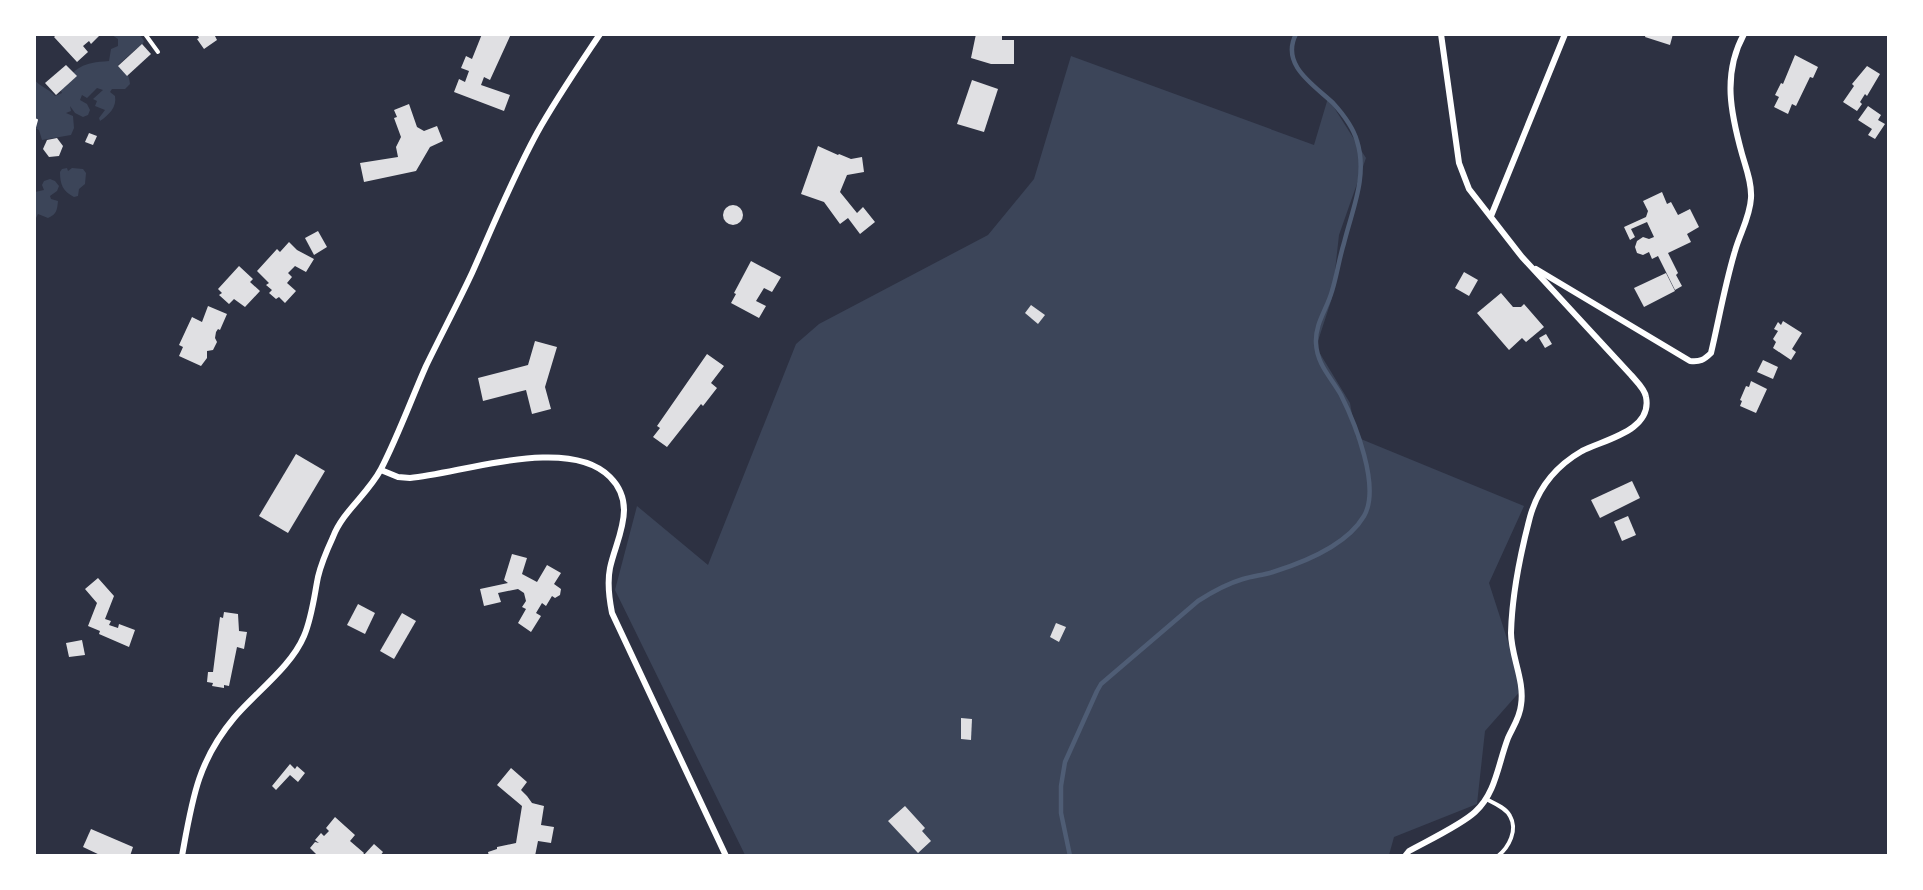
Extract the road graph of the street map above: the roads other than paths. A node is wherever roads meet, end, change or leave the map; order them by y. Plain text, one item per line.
1 (145, 34) edge
2 (600, 34) edge
3 (1441, 34) edge
4 (1565, 34) edge
5 (1744, 34) edge
6 (158, 52) dead end
7 (1491, 216) junction
8 (1530, 266) junction
9 (381, 470) junction
10 (1486, 799) junction
11 (182, 855) edge
12 (726, 855) edge
13 (1405, 855) edge
14 (1498, 855) edge

1 - 6 lane
2 - 9 street
3 - 7 street
4 - 7 street
5 - 8 street
7 - 8 street
8 - 10 street
9 - 11 street
9 - 12 street
10 - 13 street
10 - 14 lane

